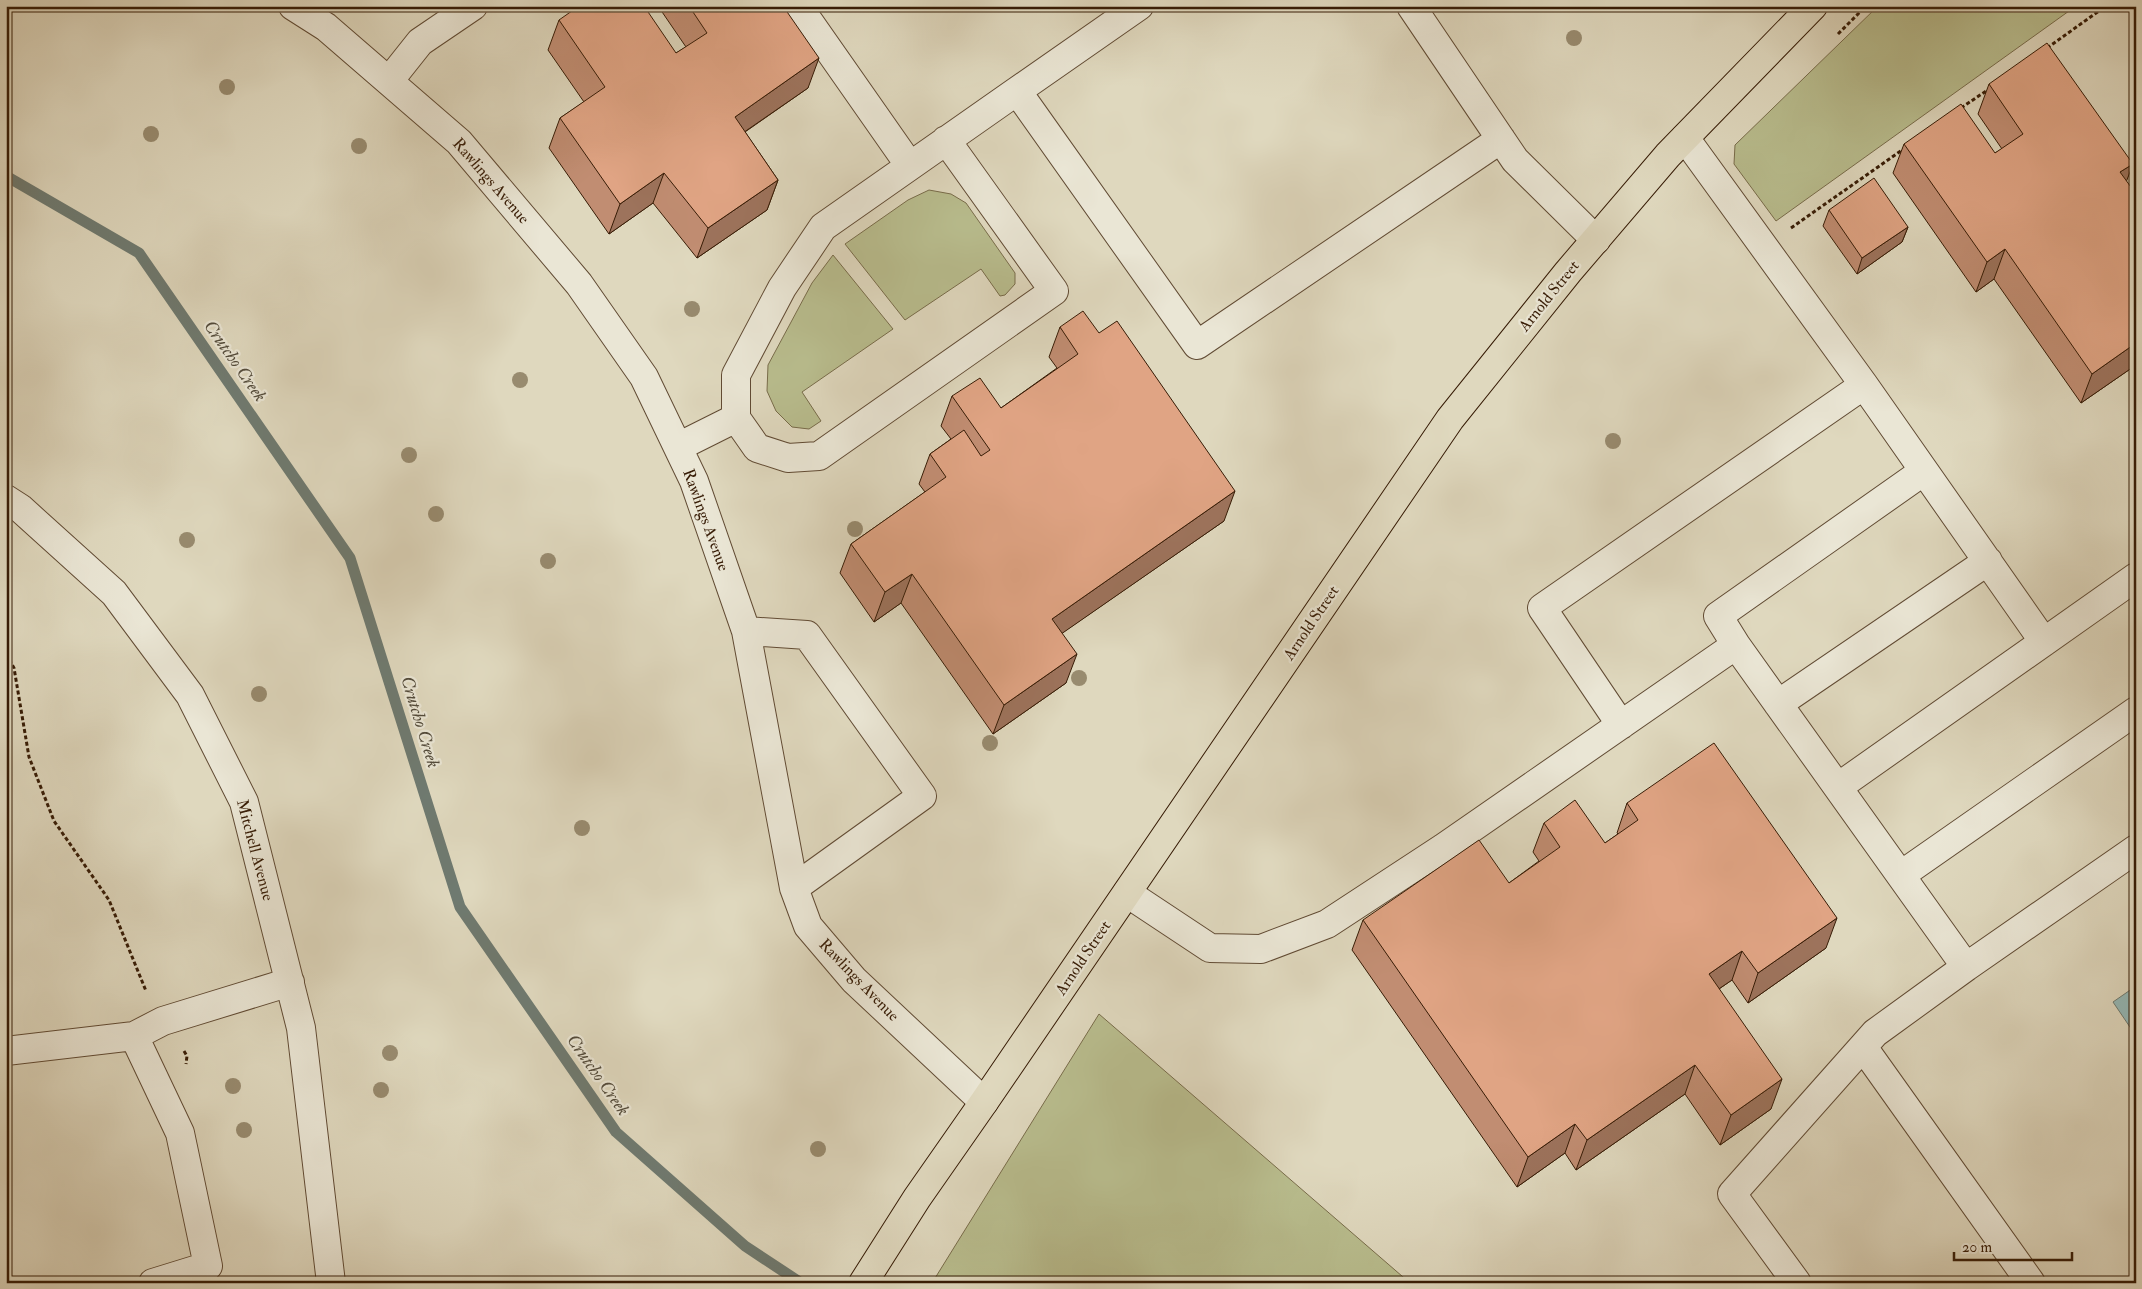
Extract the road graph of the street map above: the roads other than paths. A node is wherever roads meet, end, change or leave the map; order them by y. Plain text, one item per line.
1 (293, 6) edge
2 (473, 6) edge
3 (798, 6) edge
4 (1139, 6) edge
5 (1411, 6) edge
6 (1814, 6) edge
7 (389, 81) junction
8 (1017, 91) junction
9 (1685, 138) junction
10 (1501, 139) junction
11 (946, 140) junction
12 (910, 166) junction
13 (1596, 240) junction
14 (1864, 385) junction
15 (736, 418) junction
16 (678, 447) junction
17 (1924, 471) junction
18 (6, 498) edge
19 (1988, 561) junction
20 (2136, 577) edge
21 (746, 631) junction
22 (2044, 642) junction
23 (1736, 645) junction
24 (1778, 704) junction
25 (2136, 711) edge
26 (1621, 725) junction
27 (1838, 787) junction
28 (2136, 849) edge
29 (1901, 875) junction
30 (794, 888) junction
31 (1127, 893) junction
32 (1966, 967) junction
33 (290, 982) junction
34 (134, 1036) junction
35 (1863, 1047) junction
36 (6, 1051) edge
37 (984, 1102) junction
38 (153, 1283) edge
39 (331, 1283) edge
40 (863, 1283) edge
41 (1797, 1283) edge
42 (2031, 1283) edge

1 - 7 street, Rawlings Avenue
2 - 7 street
3 - 12 street
4 - 8 street
5 - 10 street
6 - 9 main road, Arnold Street
7 - 16 street, Rawlings Avenue
8 - 10 street
8 - 11 street
9 - 13 main road, Arnold Street
9 - 14 street
10 - 13 street
11 - 12 street
11 - 15 street
12 - 15 street
13 - 31 main road, Arnold Street
14 - 17 street
14 - 26 street
15 - 16 street
16 - 21 street, Rawlings Avenue
17 - 19 street
17 - 23 street
18 - 33 street, Mitchell Avenue
19 - 22 street
19 - 24 street
20 - 22 street
21 - 30 street, Rawlings Avenue
21 - 30 street
22 - 27 street
23 - 24 street
23 - 26 street
24 - 27 street
25 - 29 street
26 - 31 street
27 - 29 street
28 - 32 street
29 - 32 street
30 - 37 street, Rawlings Avenue
31 - 37 main road, Arnold Street
32 - 35 street
33 - 34 street
33 - 39 street, Mitchell Avenue
34 - 36 street
34 - 38 street
35 - 41 street
35 - 42 street
37 - 40 main road, Arnold Street

